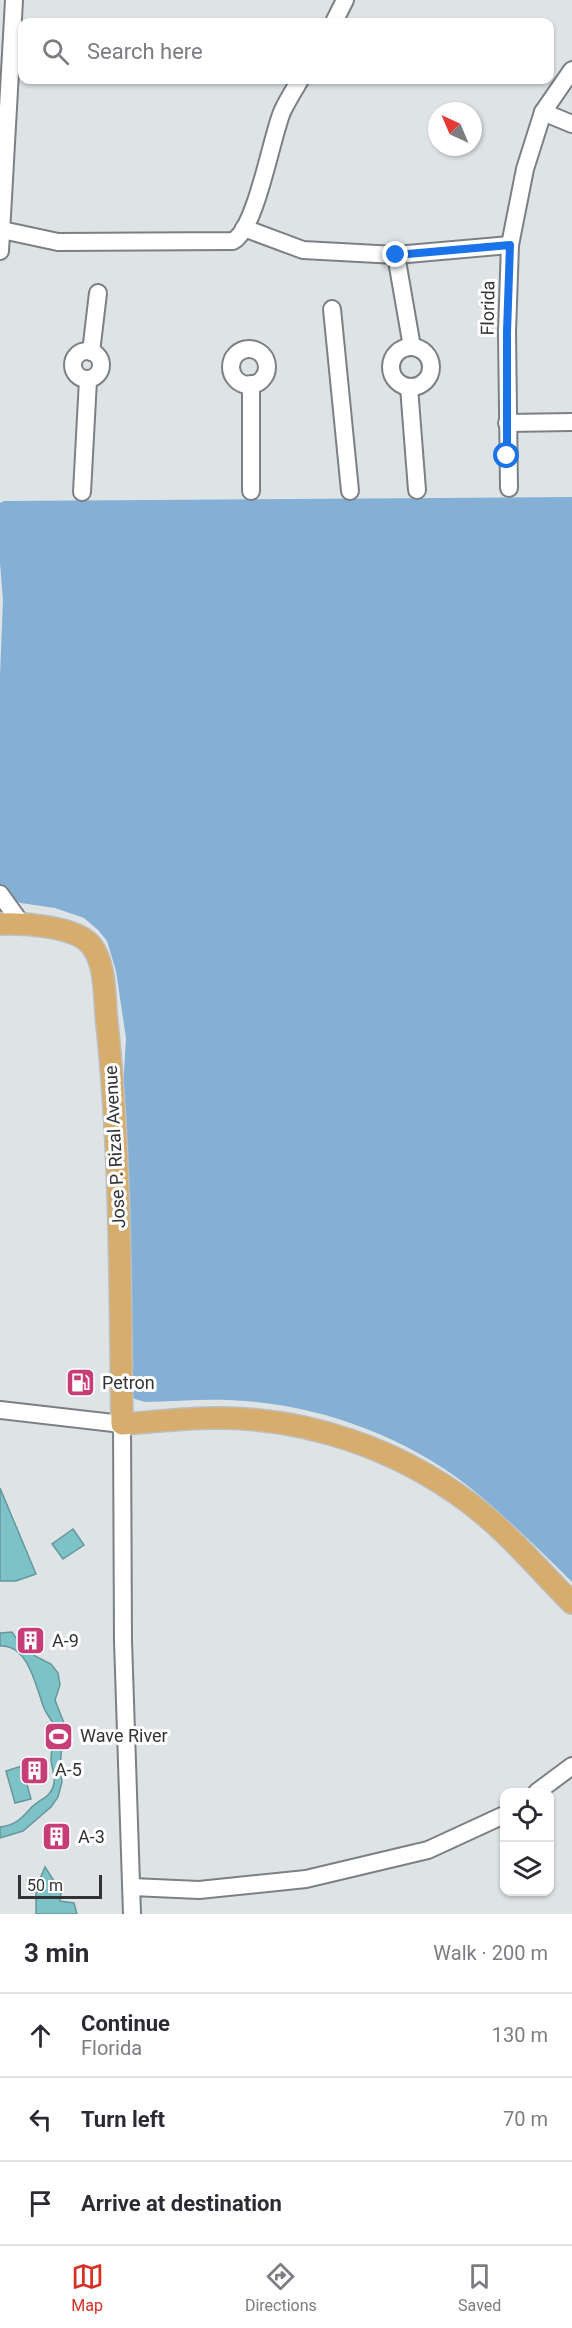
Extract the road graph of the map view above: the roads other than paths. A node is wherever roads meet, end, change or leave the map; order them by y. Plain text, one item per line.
1 (14, 0) edge
2 (345, 0) edge
3 (335, 18) edge
4 (572, 70) edge
5 (298, 84) edge
6 (543, 112) junction
7 (572, 124) edge
8 (244, 228) junction
9 (2, 230) junction
10 (510, 245) junction
11 (0, 250) edge
12 (396, 255) junction
13 (98, 293) dead end
14 (332, 309) dead end
15 (412, 346) junction
16 (251, 384) dead end
17 (410, 387) junction
18 (572, 422) edge
19 (507, 423) junction
20 (508, 488) dead end
21 (417, 490) dead end
22 (251, 491) dead end
23 (350, 491) dead end
24 (82, 492) dead end
25 (0, 894) edge
26 (0, 924) edge
27 (22, 926) junction
28 (0, 1410) edge
29 (122, 1424) junction
30 (572, 1603) edge
31 (572, 1766) edge
32 (542, 1788) edge
33 (500, 1817) edge
34 (132, 1887) junction
35 (132, 1914) edge

1 - 9 street
2 - 3 street
4 - 6 street, Florida
5 - 8 street
6 - 7 street
6 - 10 street, Florida
8 - 9 street
8 - 12 street
9 - 11 street
10 - 12 street
10 - 19 street, Florida
12 - 15 street
13 - 24 street
14 - 23 street
15 - 17 street
15 - 17 street
16 - 22 street
17 - 21 street
18 - 19 street
19 - 20 street, Florida
25 - 27 street
26 - 27 main road, Jose P. Rizal Avenue
27 - 29 main road, Jose P. Rizal Avenue
28 - 29 street
29 - 30 main road
29 - 34 street
31 - 32 street
33 - 34 street
34 - 35 street

